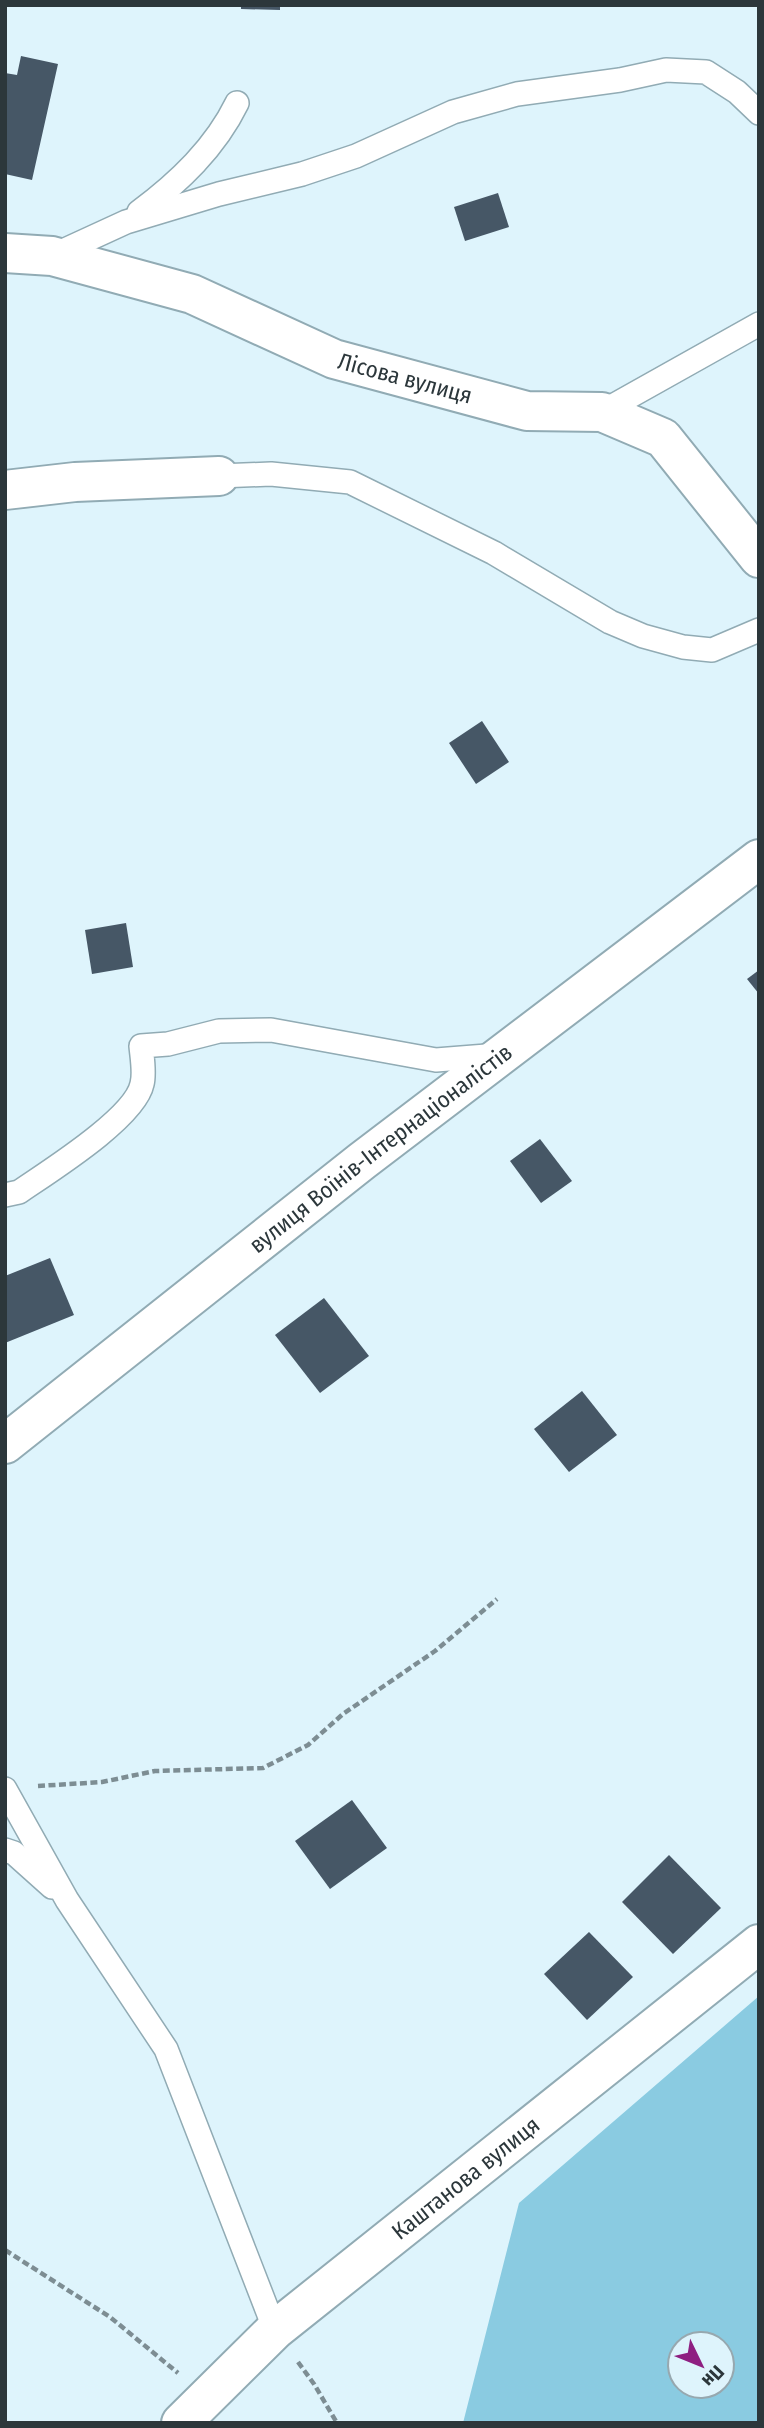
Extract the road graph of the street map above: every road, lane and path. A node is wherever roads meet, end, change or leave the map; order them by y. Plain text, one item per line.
1 (237, 103) dead end
2 (759, 113) edge
3 (126, 222) junction
4 (5, 253) edge
5 (52, 256) junction
6 (759, 324) edge
7 (602, 412) junction
8 (219, 476) joint
9 (5, 490) edge
10 (759, 558) edge
11 (759, 630) edge
12 (759, 859) edge
13 (500, 1055) junction
14 (5, 1195) edge
15 (5, 1444) edge
16 (498, 1599) dead end
17 (33, 1786) dead end
18 (5, 1788) edge
19 (5, 1850) edge
20 (67, 1900) junction
21 (759, 1944) edge
22 (5, 2250) edge
23 (275, 2330) junction
24 (194, 2409) edge
25 (337, 2423) edge

1 - 3 lane
2 - 3 lane
3 - 5 lane
4 - 5 street, Лісова вулиця
5 - 7 street, Лісова вулиця
6 - 7 lane
7 - 10 street, Лісова вулиця
8 - 9 street
8 - 11 lane
12 - 13 street, вулиця Воїнів-Інтернаціоналістів
13 - 14 lane
13 - 15 street, вулиця Воїнів-Інтернаціоналістів
16 - 17 path
18 - 20 lane
19 - 20 lane
20 - 23 lane
21 - 23 street, Каштанова вулиця
22 - 24 path
23 - 24 street, Каштанова вулиця
23 - 25 path

